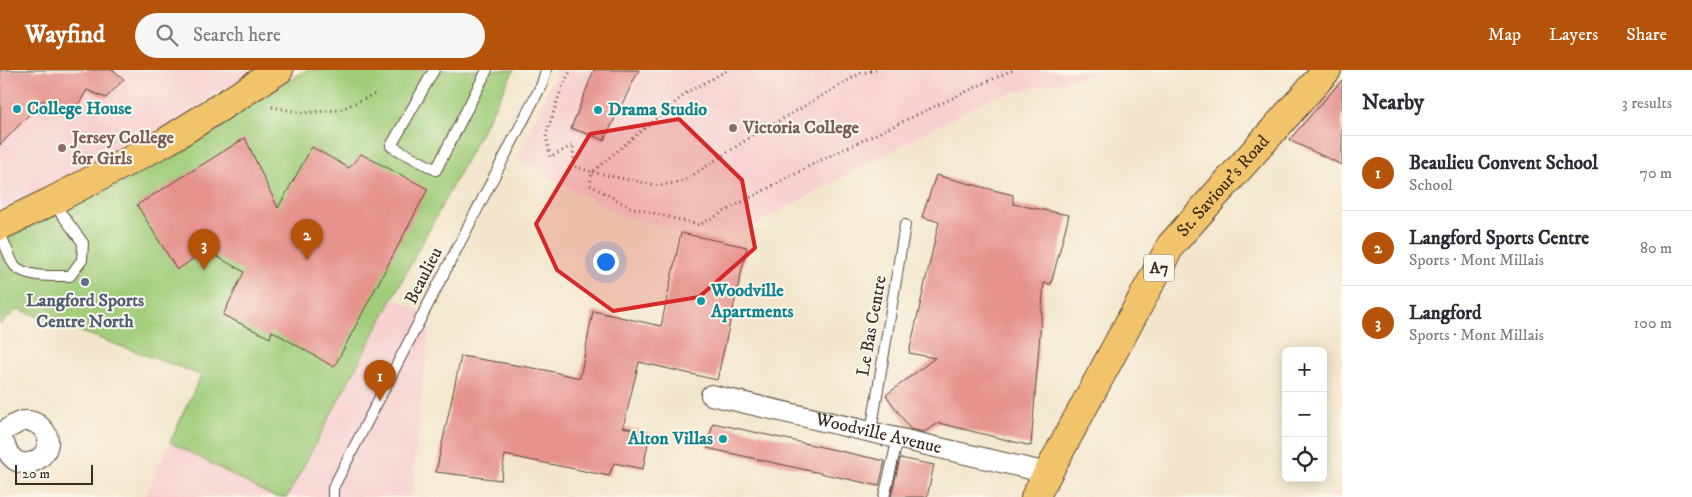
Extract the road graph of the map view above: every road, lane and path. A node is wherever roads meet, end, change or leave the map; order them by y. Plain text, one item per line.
1 (279, 70) edge
2 (434, 70) edge
3 (487, 70) edge
4 (546, 70) edge
5 (571, 70) edge
6 (728, 70) edge
7 (876, 70) edge
8 (1015, 70) edge
9 (1327, 70) edge
10 (375, 94) dead end
11 (271, 107) dead end
12 (592, 172) junction
13 (52, 201) junction
14 (905, 225) dead end
15 (0, 226) edge
16 (0, 233) edge
17 (711, 395) dead end
18 (871, 432) junction
19 (0, 433) edge
20 (898, 438) junction
21 (0, 443) edge
22 (1048, 473) junction
23 (333, 497) edge
24 (884, 497) edge
25 (1035, 497) edge

1 - 13 main road
2 - 3 lane
4 - 23 lane, Beaulieu
5 - 12 path
6 - 12 path
7 - 12 path
8 - 12 path
9 - 22 main road, St. Saviour's Road / A7
10 - 11 path
13 - 15 main road
13 - 16 lane
14 - 18 lane, Le Bas Centre
17 - 18 street, Woodville Avenue
18 - 20 street, Woodville Avenue
19 - 21 street
20 - 22 street, Woodville Avenue
20 - 24 lane
22 - 25 main road, St. Saviour's Road / A7

